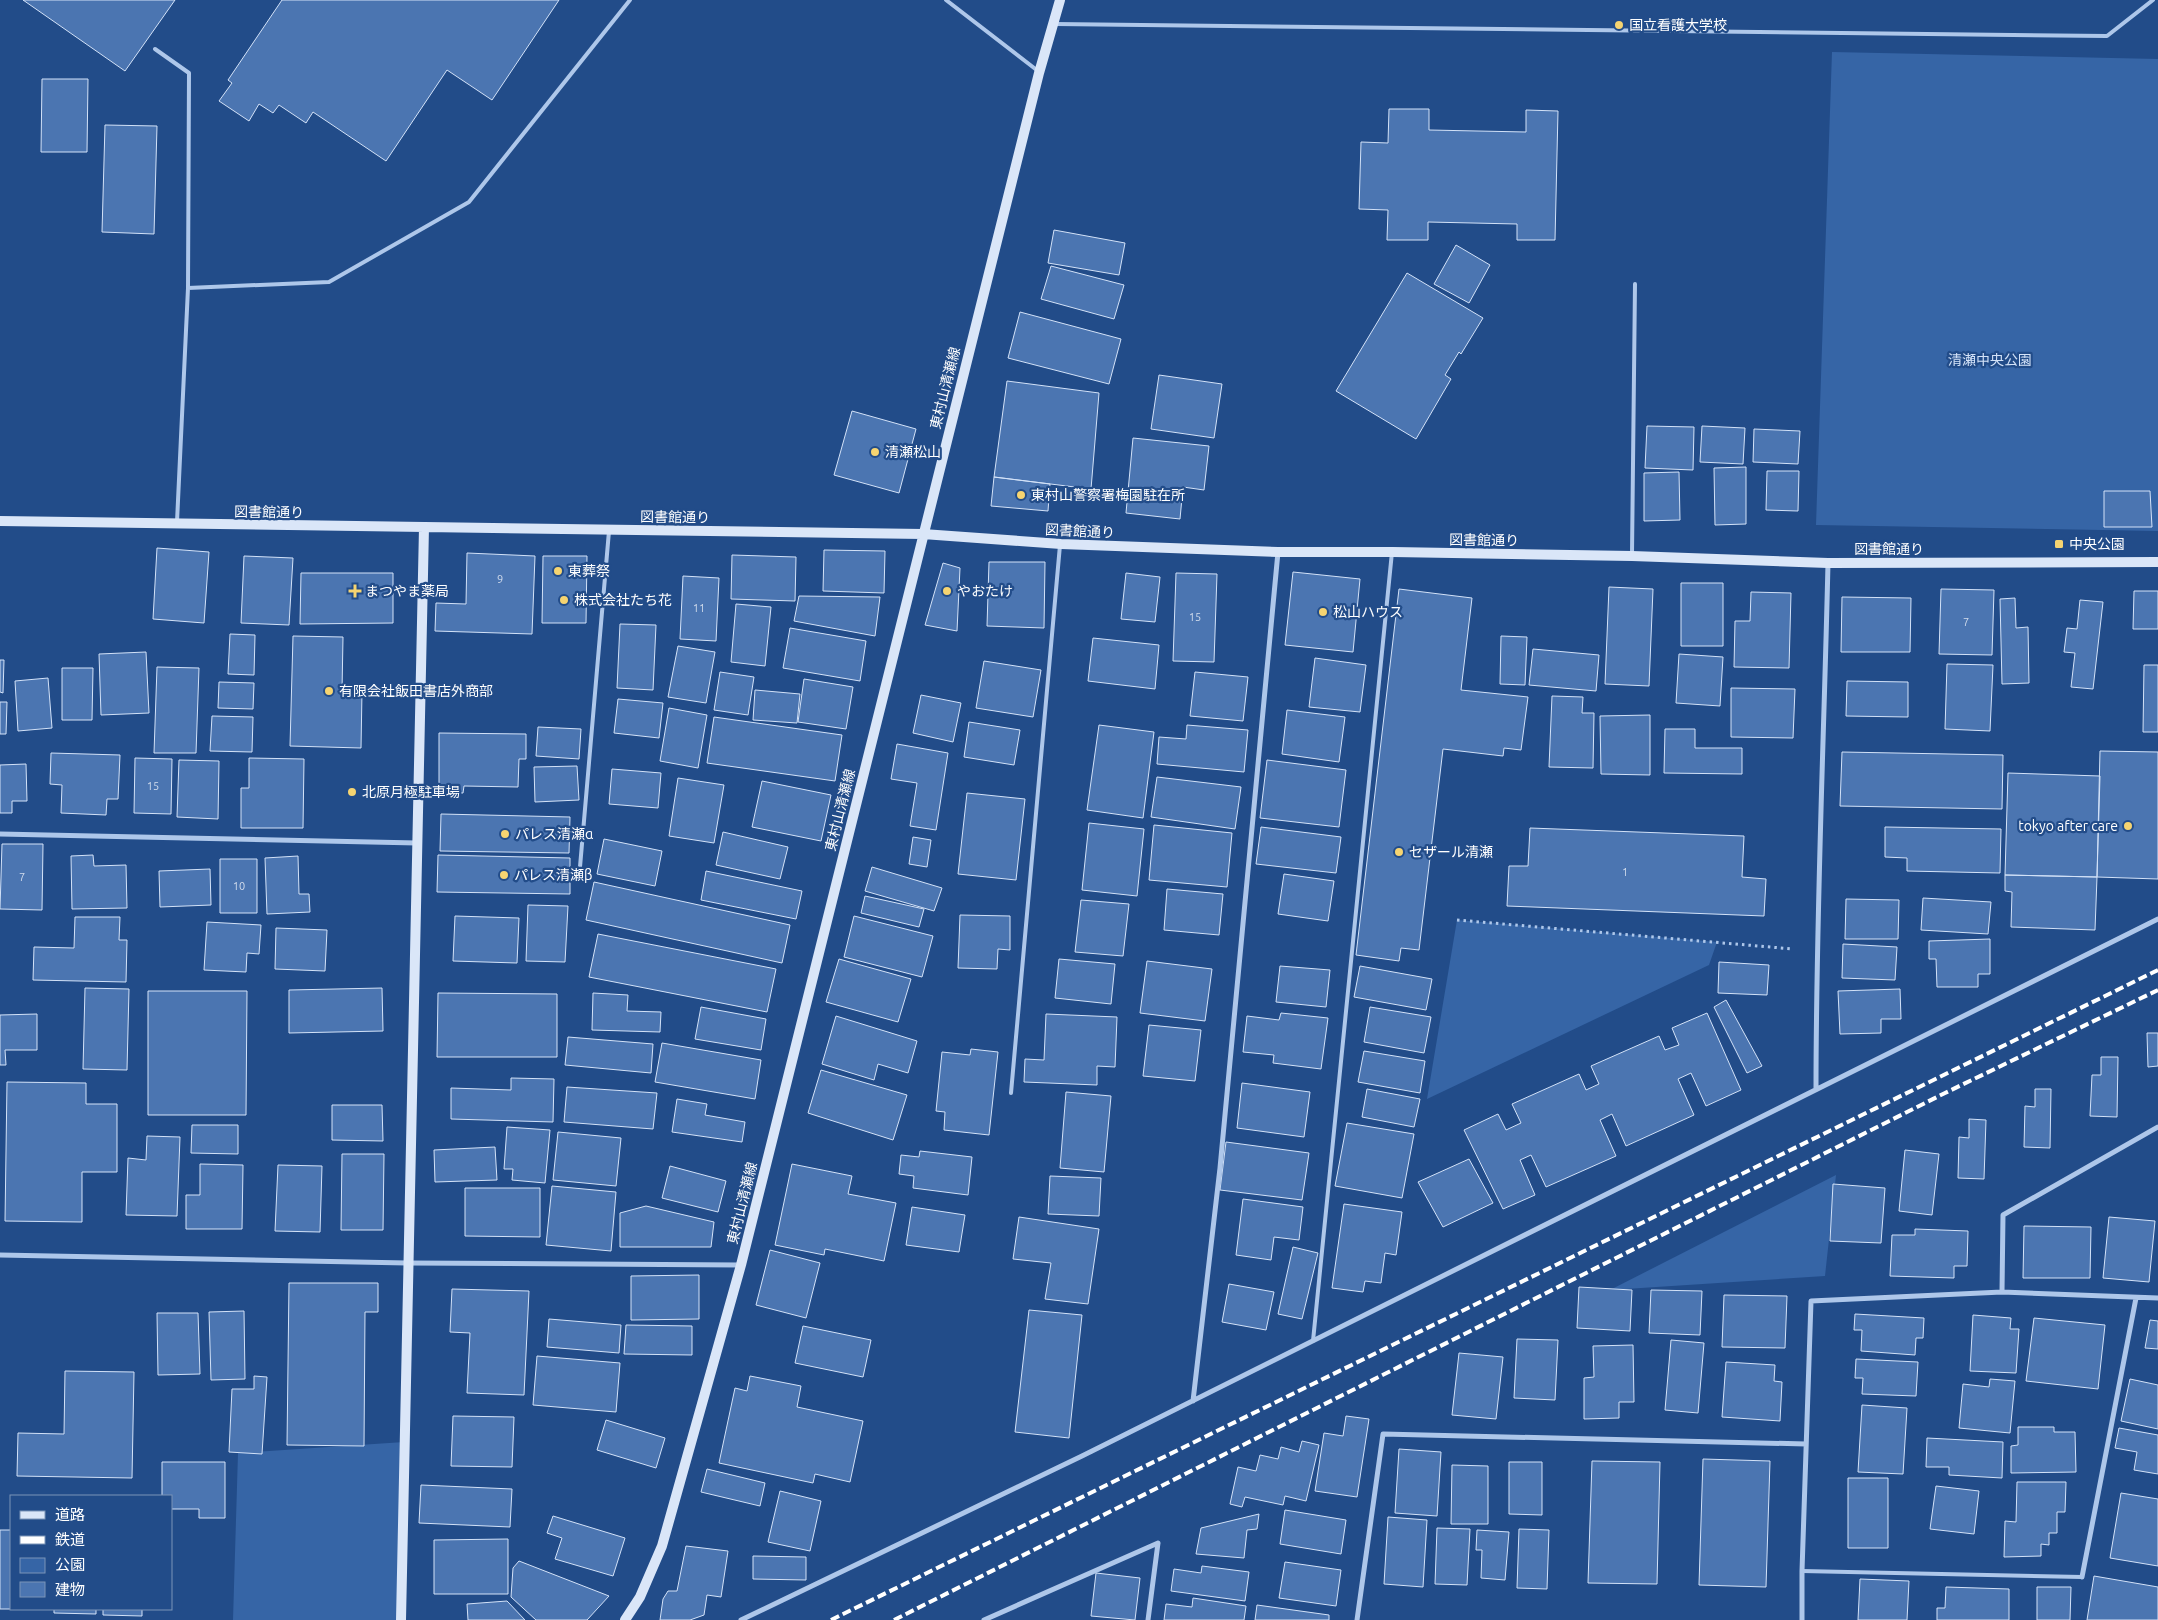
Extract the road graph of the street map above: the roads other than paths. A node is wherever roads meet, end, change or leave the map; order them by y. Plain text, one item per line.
1 (630, 0) edge
2 (946, 0) edge
3 (1060, 0) edge
4 (2153, 0) edge
5 (1054, 24) junction
6 (155, 49) dead end
7 (1039, 73) junction
8 (1635, 284) dead end
9 (188, 288) junction
10 (0, 521) edge
11 (176, 525) junction
12 (424, 527) junction
13 (609, 529) junction
14 (923, 534) junction
15 (1060, 544) junction
16 (1278, 552) junction
17 (1392, 552) junction
18 (1632, 556) junction
19 (2158, 562) edge
20 (1828, 563) junction
21 (0, 834) edge
22 (417, 843) junction
23 (580, 867) dead end
24 (2158, 919) edge
25 (1816, 1089) junction
26 (1010, 1093) dead end
27 (2158, 1127) edge
28 (0, 1255) edge
29 (408, 1263) junction
30 (741, 1265) junction
31 (2002, 1292) junction
32 (2136, 1298) junction
33 (2158, 1298) edge
34 (1313, 1341) junction
35 (1193, 1401) junction
36 (1806, 1444) junction
37 (1802, 1571) junction
38 (2082, 1577) joint
39 (401, 1620) edge
40 (626, 1620) edge
41 (741, 1620) edge
42 (984, 1620) edge
43 (1148, 1620) edge
44 (1357, 1620) edge
45 (1802, 1620) edge

1 - 9 lane
2 - 7 lane
3 - 5 street, 東村山清瀬線
4 - 5 lane
5 - 7 street, 東村山清瀬線
6 - 9 lane
7 - 14 street, 東村山清瀬線
8 - 18 lane
9 - 11 lane
10 - 11 street, 図書館通り
11 - 12 street, 図書館通り
12 - 13 street, 図書館通り
12 - 22 street
13 - 14 street, 図書館通り
13 - 23 lane
14 - 15 street, 図書館通り
14 - 30 street, 東村山清瀬線
15 - 16 street, 図書館通り
15 - 26 lane
16 - 17 street, 図書館通り
16 - 35 street
17 - 18 street, 図書館通り
17 - 34 lane
18 - 20 street, 図書館通り
19 - 20 street, 図書館通り
20 - 25 street
21 - 22 street
22 - 29 street
24 - 25 street
25 - 34 street
27 - 31 street
28 - 29 street
29 - 30 street
29 - 39 street
30 - 40 street, 東村山清瀬線
31 - 32 street
31 - 36 street
32 - 33 street
32 - 38 street
34 - 35 street
35 - 41 street
36 - 37 street
36 - 44 street
37 - 38 lane
37 - 45 street
42 - 43 street

